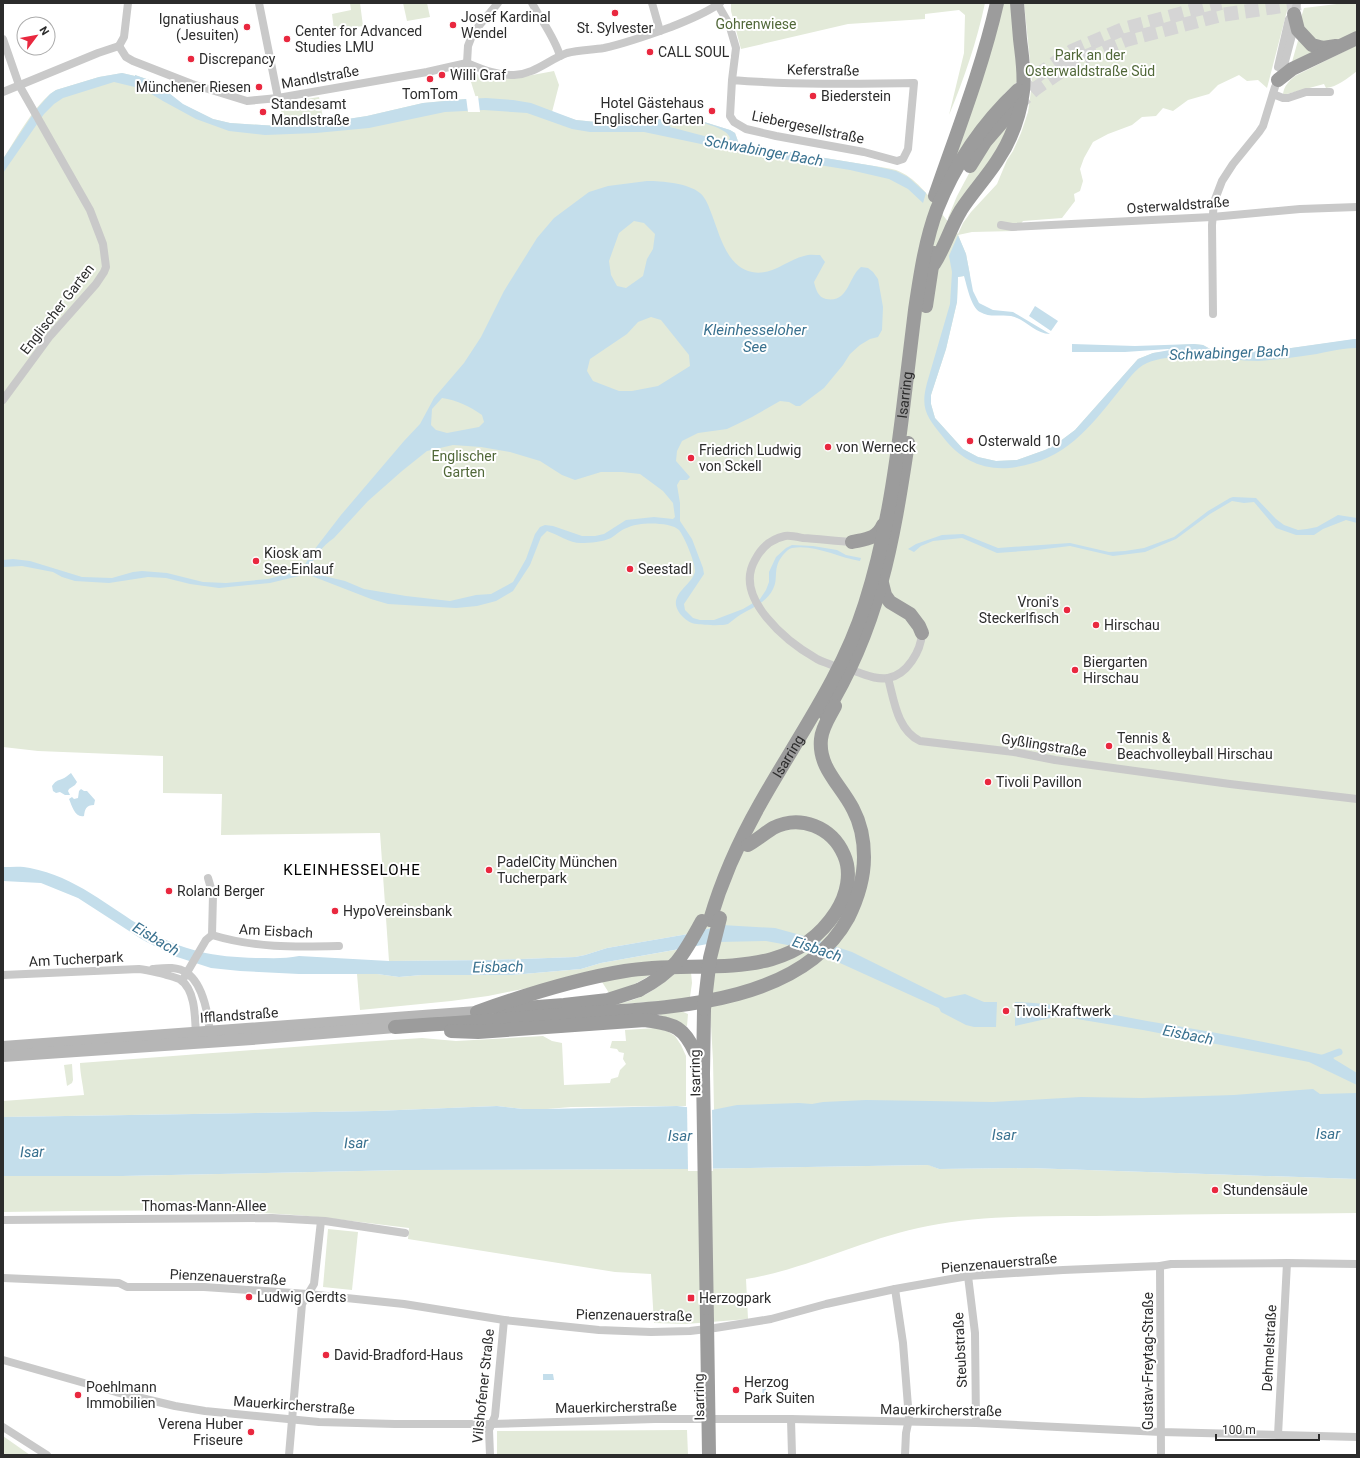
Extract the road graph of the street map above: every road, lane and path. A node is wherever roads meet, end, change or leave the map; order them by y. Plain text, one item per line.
1 (128, 3) edge
2 (260, 3) edge
3 (498, 3) edge
4 (532, 3) edge
5 (652, 3) edge
6 (997, 3) edge
7 (1017, 3) edge
8 (719, 4) edge
9 (1296, 8) edge
10 (660, 31) junction
11 (1357, 38) edge
12 (3, 39) edge
13 (1340, 45) junction
14 (119, 46) junction
15 (560, 56) junction
16 (467, 63) junction
17 (732, 80) junction
18 (19, 85) junction
19 (1275, 87) junction
20 (1018, 90) tunnel mouth
21 (3, 92) edge
22 (1330, 92) dead end
23 (278, 98) junction
24 (1016, 106) tunnel mouth
25 (903, 159) joint
26 (1357, 207) edge
27 (1212, 217) junction
28 (1001, 226) dead end
29 (926, 271) junction
30 (1213, 314) dead end
31 (3, 400) edge
32 (887, 515) junction
33 (852, 542) junction
34 (883, 558) junction
35 (882, 584) junction
36 (897, 607) junction
37 (868, 627) junction
38 (922, 633) joint
39 (834, 666) dead end
40 (857, 672) dead end
41 (888, 678) junction
42 (840, 690) junction
43 (1357, 799) edge
44 (748, 845) junction
45 (208, 878) dead end
46 (711, 916) junction
47 (837, 924) junction
48 (212, 936) junction
49 (339, 946) dead end
50 (149, 970) junction
51 (189, 970) junction
52 (3, 975) edge
53 (182, 981) junction
54 (477, 1012) junction
55 (395, 1027) junction
56 (210, 1037) junction
57 (196, 1038) junction
58 (4, 1053) edge
59 (698, 1058) junction
60 (3, 1220) edge
61 (321, 1221) junction
62 (405, 1233) dead end
63 (1287, 1263) junction
64 (1357, 1264) edge
65 (1160, 1266) junction
66 (968, 1276) junction
67 (3, 1278) edge
68 (895, 1289) junction
69 (308, 1294) junction
70 (504, 1320) junction
71 (702, 1321) junction
72 (4, 1362) edge
73 (791, 1419) junction
74 (292, 1420) junction
75 (909, 1422) junction
76 (976, 1423) junction
77 (491, 1424) junction
78 (3, 1427) edge
79 (1161, 1432) junction
80 (1278, 1435) junction
81 (1357, 1437) edge
82 (47, 1455) edge
83 (289, 1455) edge
84 (490, 1455) edge
85 (700, 1455) edge
86 (709, 1455) edge
87 (792, 1455) edge
88 (905, 1455) edge
89 (1161, 1455) edge

1 - 14 street
2 - 23 street
3 - 16 street
4 - 15 street
5 - 10 street
6 - 29 highway
7 - 29 highway
8 - 10 street
8 - 17 street, Liebergesellstraße
9 - 13 highway
9 - 19 street
10 - 15 street
11 - 13 highway
12 - 18 street
13 - 19 highway
14 - 18 street
14 - 23 street, Mandlstraße
15 - 16 street
16 - 23 street, Mandlstraße
17 - 25 street, Liebergesellstraße
17 - 25 street, Keferstraße
18 - 21 street
18 - 31 street, Englischer Garten
19 - 22 street
19 - 27 street
20 - 29 highway, Isarring
24 - 29 highway, Isarring
26 - 27 street, Osterwaldstraße
27 - 28 street, Osterwaldstraße
27 - 30 street
29 - 32 highway, Isarring
29 - 34 highway, Isarring
32 - 33 highway
32 - 34 highway, Isarring
33 - 34 highway
33 - 39 street
34 - 35 highway, Isarring
34 - 46 highway, Isarring
35 - 36 highway
35 - 37 highway, Isarring
36 - 37 highway
36 - 38 highway
37 - 42 highway, Isarring
38 - 41 street
40 - 41 street
41 - 43 street, Gyßlingstraße
42 - 44 highway, Isarring
42 - 47 highway
44 - 46 highway, Isarring
44 - 47 highway
45 - 48 street
46 - 54 highway, bridge
46 - 59 highway, Isarring
47 - 54 highway
47 - 55 highway
48 - 49 street, Am Eisbach
48 - 51 street
50 - 51 street, Am Tucherpark
50 - 52 street, Am Tucherpark
50 - 53 street, Am Tucherpark
51 - 53 street
51 - 56 street
53 - 57 street
54 - 56 main road, Ifflandstraße
55 - 56 main road, Ifflandstraße
55 - 59 highway
56 - 57 main road, Ifflandstraße
57 - 58 main road, Ifflandstraße
59 - 71 highway, Isarring
60 - 61 street, Thomas-Mann-Allee
61 - 62 street, Thomas-Mann-Allee
61 - 69 street
63 - 64 street, Pienzenauerstraße
63 - 65 street, Pienzenauerstraße
63 - 80 street, Dehmelstraße
65 - 66 street, Pienzenauerstraße
65 - 79 street, Gustav-Freytag-Straße
66 - 68 street, Pienzenauerstraße
66 - 76 street, Steubstraße
67 - 69 street, Pienzenauerstraße
68 - 70 street, Pienzenauerstraße
68 - 75 street
69 - 70 street, Pienzenauerstraße
69 - 74 street
70 - 77 street, Vilshofener Straße
71 - 85 highway, Isarring
71 - 86 highway, Isarring, bridge
72 - 74 street, Mauerkircherstraße
73 - 75 street, Mauerkircherstraße
73 - 77 street, Mauerkircherstraße
73 - 87 street
74 - 77 street, Mauerkircherstraße
74 - 83 street
75 - 76 street, Mauerkircherstraße
75 - 88 street
76 - 79 street, Mauerkircherstraße
77 - 84 street, Vilshofener Straße
78 - 82 street
79 - 80 street, Mauerkircherstraße
79 - 89 street, Gustav-Freytag-Straße
80 - 81 street, Mauerkircherstraße

